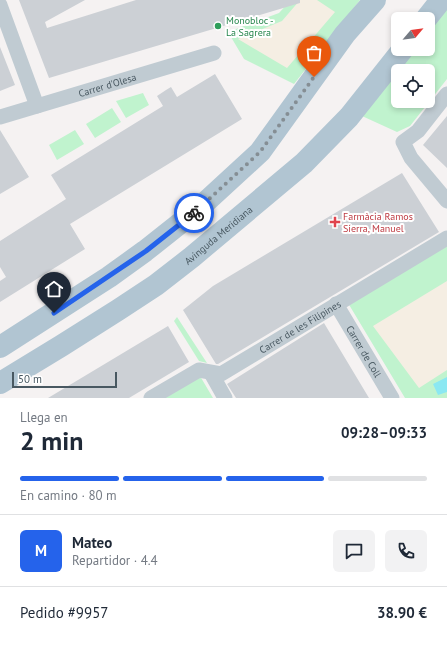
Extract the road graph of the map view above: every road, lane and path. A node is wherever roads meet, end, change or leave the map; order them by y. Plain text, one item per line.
1 (375, 0) edge
2 (441, 0) edge
3 (0, 5) edge
4 (432, 12) edge
5 (214, 53) dead end
6 (397, 56) edge
7 (447, 94) edge
8 (37, 106) junction
9 (0, 117) edge
10 (447, 201) edge
11 (447, 238) edge
12 (336, 304) junction
13 (0, 347) edge
14 (211, 373) junction
15 (0, 382) edge
16 (150, 398) edge
17 (225, 398) edge
18 (392, 398) edge

1 - 13 main road
2 - 4 main road
3 - 8 street
5 - 8 street, Carrer d'Olesa
6 - 15 main road, Avinguda Meridiana
7 - 10 street
8 - 9 street, Carrer d'Olesa
11 - 12 street, Carrer de les Filipines
12 - 14 street, Carrer de les Filipines
12 - 18 street, Carrer de Coll
14 - 16 street, Carrer de les Filipines
14 - 17 street

